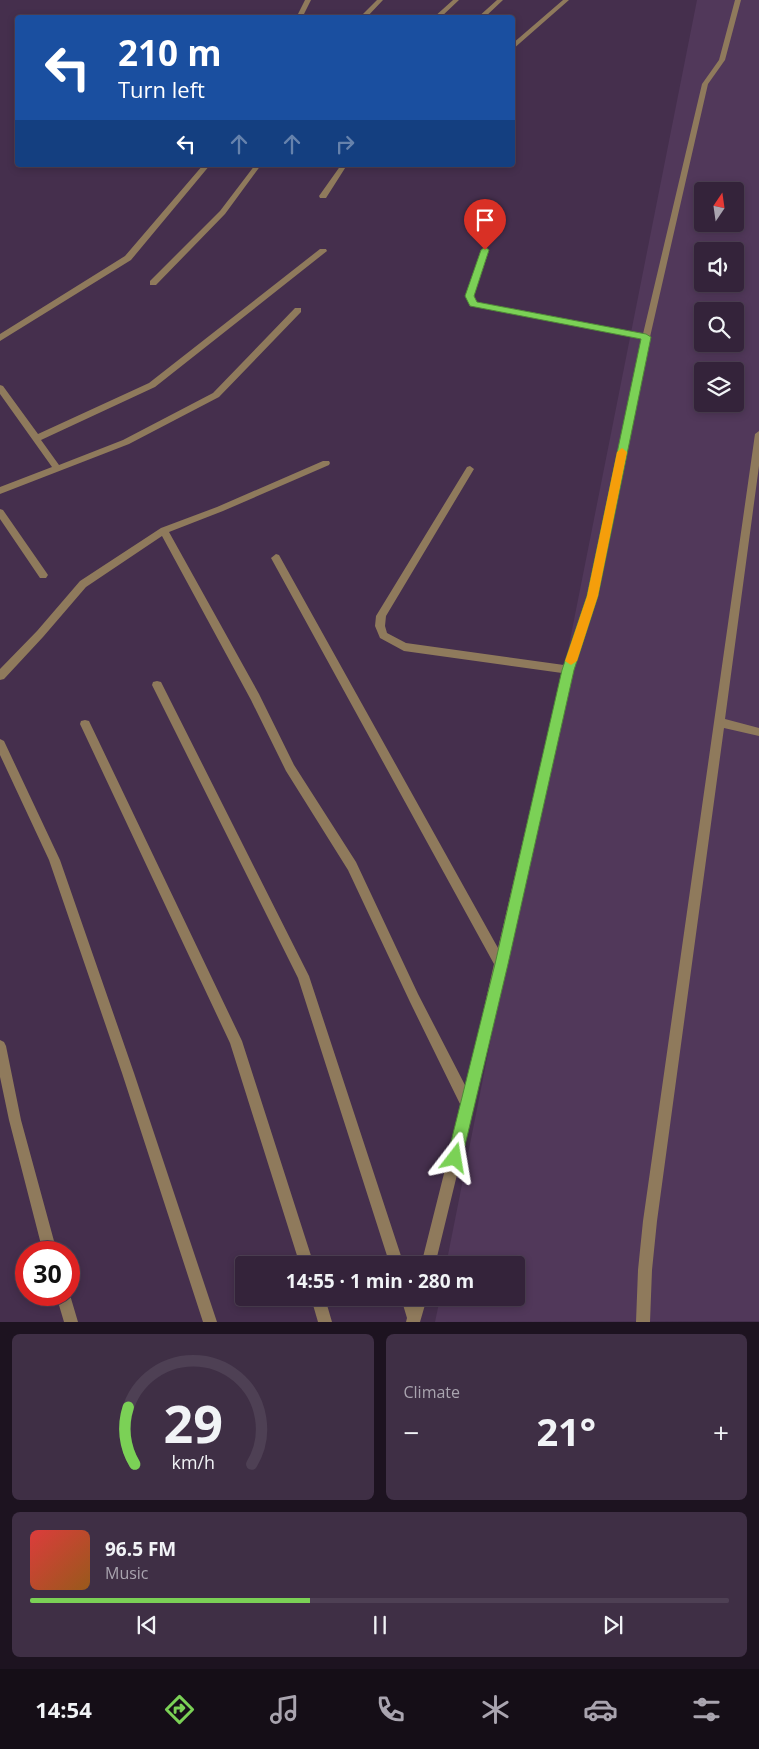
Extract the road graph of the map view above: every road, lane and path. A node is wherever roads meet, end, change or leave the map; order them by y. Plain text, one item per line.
1 (308, 0) edge
2 (380, 0) edge
3 (456, 0) edge
4 (500, 0) edge
5 (566, 0) edge
6 (738, 0) edge
7 (300, 15) edge
8 (365, 15) edge
9 (439, 15) edge
10 (483, 15) edge
11 (515, 45) edge
12 (205, 167) edge
13 (257, 167) edge
14 (343, 167) edge
15 (323, 196) dead end
16 (323, 250) dead end
17 (485, 250) dead end
18 (153, 283) dead end
19 (298, 310) dead end
20 (646, 337) junction
21 (0, 338) edge
22 (0, 388) edge
23 (759, 434) edge
24 (36, 439) junction
25 (326, 463) dead end
26 (57, 468) junction
27 (470, 469) dead end
28 (0, 490) edge
29 (0, 512) edge
30 (164, 530) junction
31 (276, 558) dead end
32 (43, 575) dead end
33 (568, 670) junction
34 (0, 676) edge
35 (157, 685) dead end
36 (718, 722) junction
37 (85, 724) dead end
38 (759, 732) edge
39 (0, 744) edge
40 (502, 964) junction
41 (0, 1046) edge
42 (468, 1105) junction
43 (47, 1241) edge
44 (304, 1256) edge
45 (394, 1256) edge
46 (430, 1256) edge
47 (66, 1306) edge
48 (321, 1306) edge
49 (410, 1306) edge
50 (418, 1306) edge
51 (414, 1320) edge
52 (71, 1322) edge
53 (210, 1322) edge
54 (326, 1322) edge
55 (643, 1322) edge

1 - 7 street
2 - 8 street
3 - 9 street
4 - 10 street
5 - 11 street
6 - 20 street
12 - 21 street
13 - 18 street
14 - 15 street
16 - 24 street
17 - 20 street
19 - 26 street
20 - 33 street
22 - 24 street
23 - 36 street
24 - 26 street
25 - 30 street
26 - 28 street
27 - 33 street
29 - 32 street
30 - 34 street
30 - 42 street
31 - 40 street
33 - 40 street
35 - 45 street
36 - 38 street
36 - 55 street
37 - 44 street
39 - 53 street
40 - 42 street
41 - 43 street
42 - 46 street
47 - 52 street
48 - 54 street
49 - 51 street
50 - 51 street

